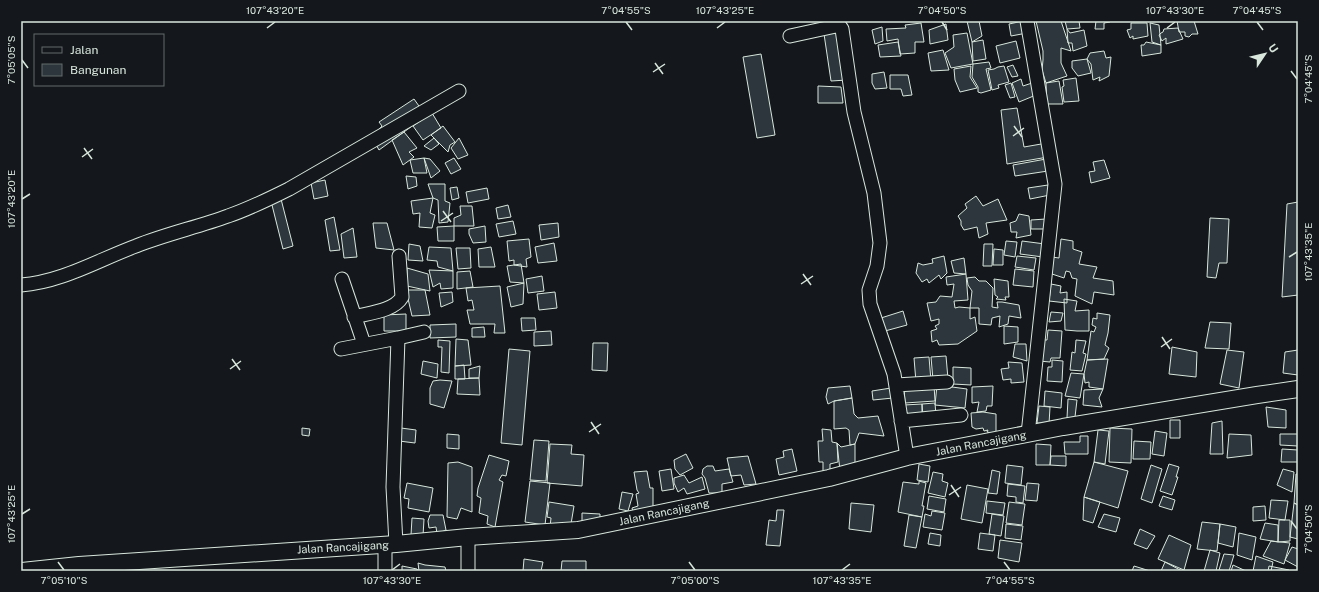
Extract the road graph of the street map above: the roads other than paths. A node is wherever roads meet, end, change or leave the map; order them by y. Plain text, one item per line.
1 (1027, 21) edge
2 (790, 36) dead end
3 (459, 91) dead end
4 (399, 256) dead end
5 (342, 279) dead end
6 (21, 285) edge
7 (354, 317) junction
8 (424, 332) dead end
9 (398, 338) junction
10 (364, 344) junction
11 (341, 349) dead end
12 (947, 382) dead end
13 (896, 385) junction
14 (1298, 389) edge
15 (961, 415) dead end
16 (901, 421) junction
17 (1028, 434) junction
18 (907, 457) junction
19 (468, 537) junction
20 (391, 544) junction
21 (22, 571) edge
22 (385, 571) edge
23 (468, 571) edge

1 - 17 street
2 - 13 street
3 - 6 street
4 - 7 street
5 - 7 street
7 - 10 street
8 - 9 street
9 - 10 street
9 - 20 street
10 - 11 street
12 - 13 street
13 - 16 street
14 - 17 main road, Jalan Rancajigang
15 - 16 street
16 - 18 street
17 - 18 main road, Jalan Rancajigang
18 - 19 main road, Jalan Rancajigang
19 - 20 main road, Jalan Rancajigang
19 - 23 street
20 - 21 main road, Jalan Rancajigang
20 - 22 street

